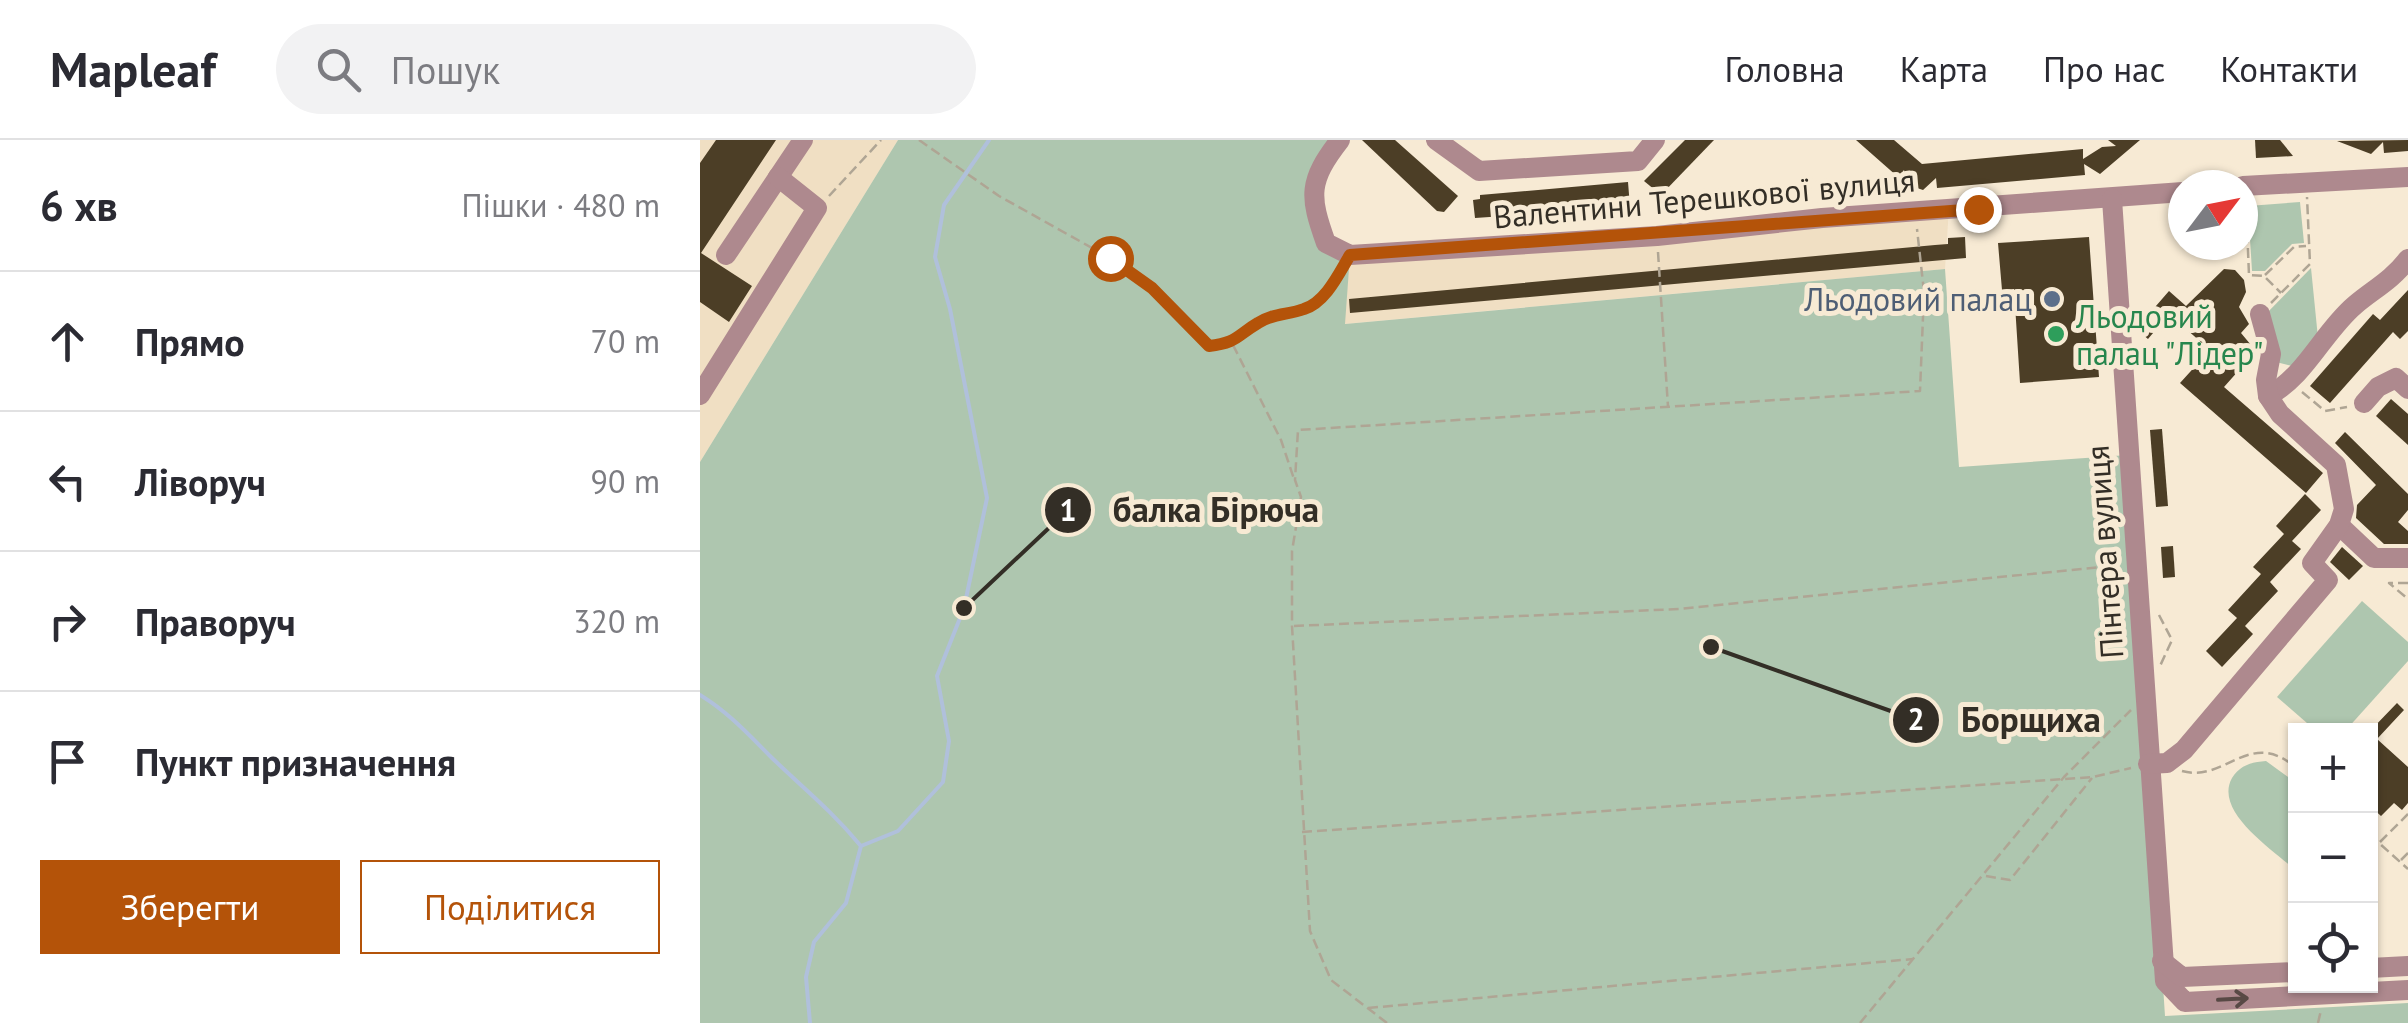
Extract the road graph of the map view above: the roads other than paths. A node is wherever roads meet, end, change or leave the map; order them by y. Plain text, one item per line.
1 (804, 140) edge
2 (1340, 140) edge
3 (1436, 140) edge
4 (1655, 140) edge
5 (778, 177) junction
6 (2408, 178) edge
7 (2258, 185) edge
8 (2168, 194) edge
9 (2112, 200) junction
10 (726, 255) dead end
11 (2408, 259) edge
12 (2260, 314) road end
13 (2408, 389) edge
14 (700, 395) edge
15 (2268, 396) junction
16 (2364, 403) road end
17 (2339, 526) junction
18 (2408, 558) edge
19 (2157, 764) junction
20 (2162, 961) junction
21 (2408, 966) edge
22 (2378, 968) edge
23 (2288, 972) edge
24 (2408, 990) edge

1 - 5 street
2 - 9 street, Валентини Терешкової вулиця
3 - 4 street
5 - 10 street
5 - 14 street
6 - 7 street
8 - 9 street, Валентини Терешкової вулиця
9 - 19 street, Пінтера вулиця
11 - 15 street
12 - 15 street
13 - 16 street
15 - 17 street
17 - 18 street
17 - 19 street
19 - 20 street, Пінтера вулиця
20 - 23 street
20 -> 24 street, Пінтера вулиця
21 - 22 street

